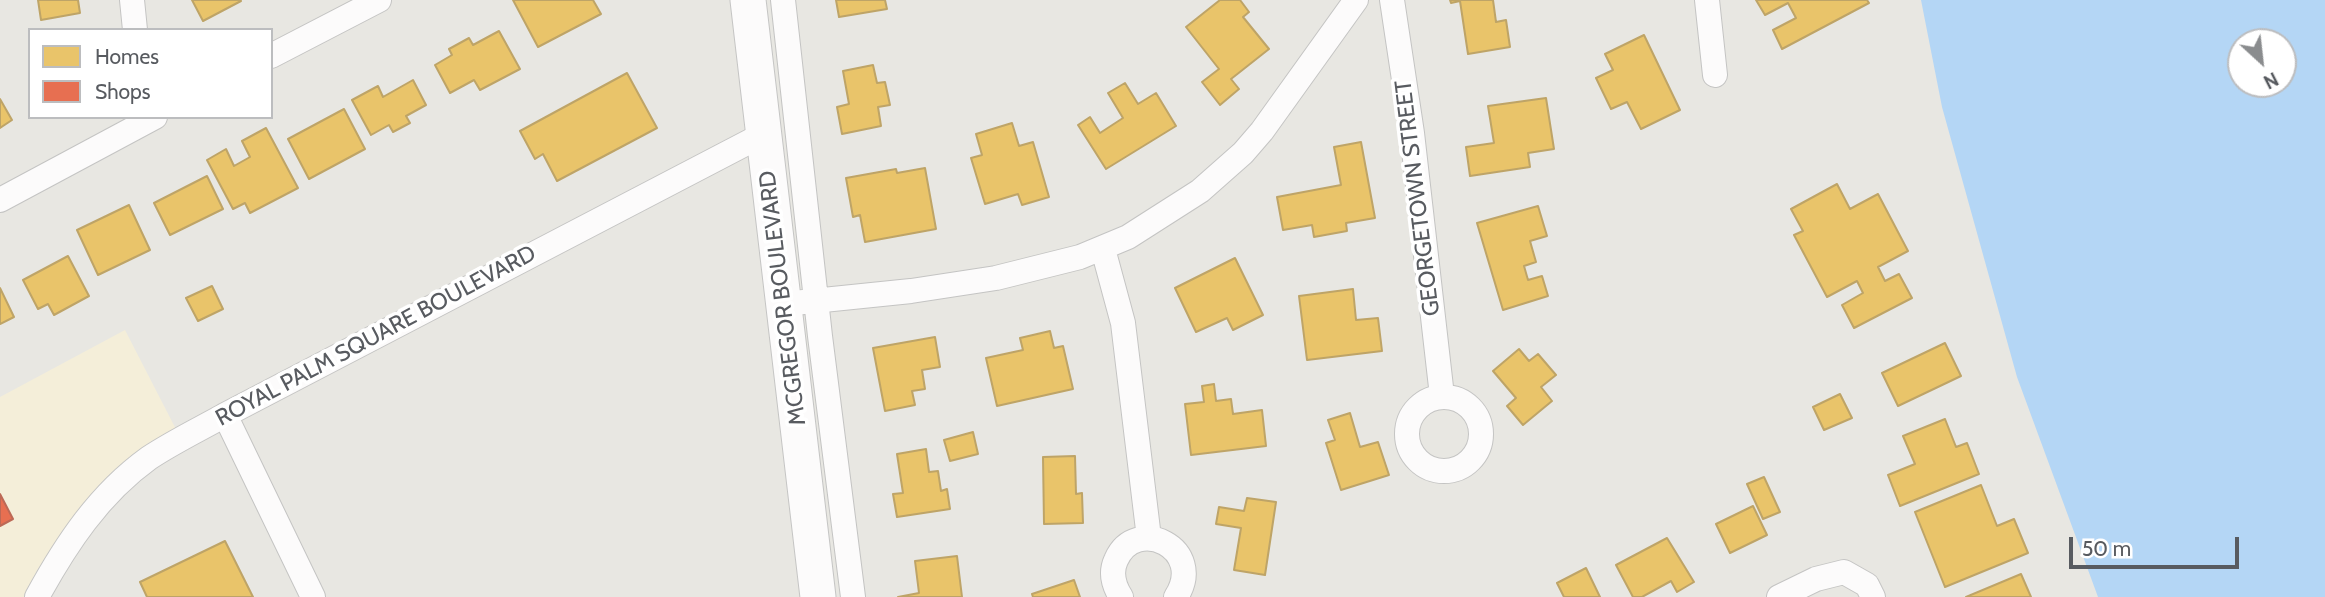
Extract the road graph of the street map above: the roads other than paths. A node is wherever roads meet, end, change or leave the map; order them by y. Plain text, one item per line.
1 (132, 0) edge
2 (379, 0) edge
3 (748, 0) edge
4 (783, 0) edge
5 (1356, 0) edge
6 (1392, 0) edge
7 (1707, 0) edge
8 (135, 28) edge
9 (273, 55) edge
10 (1715, 75) dead end
11 (151, 119) edge
12 (764, 134) junction
13 (0, 200) edge
14 (1103, 249) junction
15 (800, 302) junction
16 (1442, 396) dead end
17 (225, 415) junction
18 (1149, 538) junction
19 (37, 597) edge
20 (313, 597) edge
21 (818, 597) edge
22 (853, 597) edge
23 (1121, 597) edge
24 (1176, 597) edge
25 (1779, 597) edge
26 (1873, 597) edge

1 - 8 street
2 - 9 street
3 - 12 main road, MCGREGOR BOULEVARD
4 - 15 street
5 - 14 street
6 - 16 street, GEORGETOWN STREET
7 - 10 street
11 - 13 street
12 - 15 main road, MCGREGOR BOULEVARD
12 - 17 street, ROYAL PALM SQUARE BOULEVARD
14 - 15 street
14 - 18 street
15 - 21 main road, MCGREGOR BOULEVARD
15 - 22 street
17 - 19 street, ROYAL PALM SQUARE BOULEVARD
17 - 20 street
18 - 23 street
18 - 24 street
25 - 26 street

